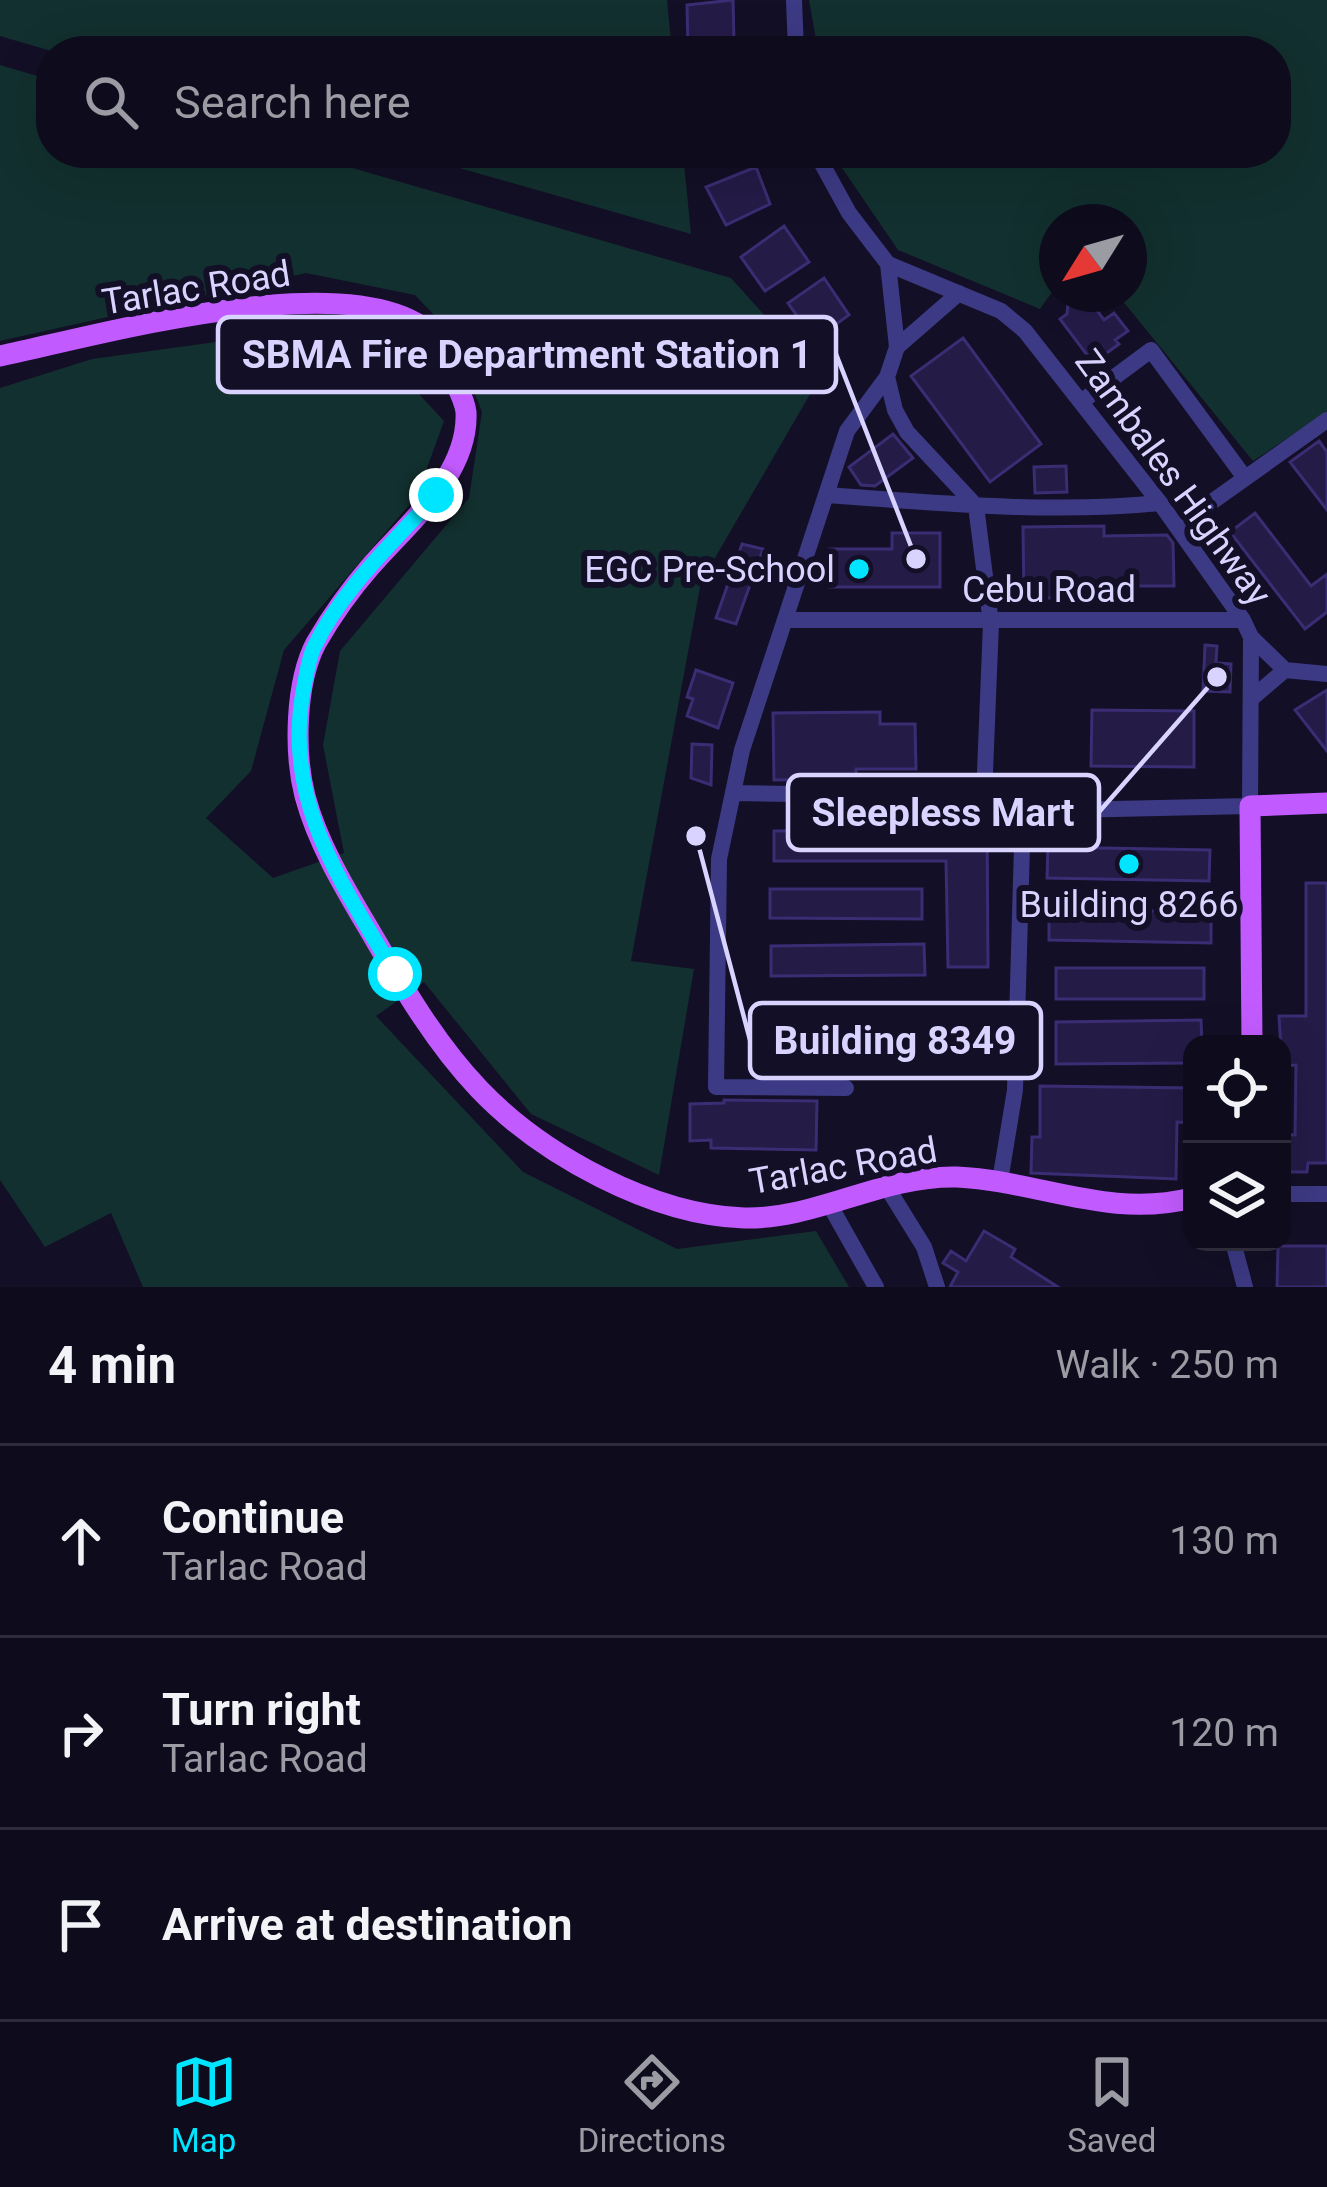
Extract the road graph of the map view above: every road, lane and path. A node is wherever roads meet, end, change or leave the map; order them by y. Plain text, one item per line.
1 (794, 0) edge
2 (795, 36) edge
3 (824, 168) edge
4 (888, 264) junction
5 (959, 293) junction
6 (897, 347) junction
7 (0, 356) edge
8 (886, 376) junction
9 (1082, 402) junction
10 (1327, 420) edge
11 (1245, 478) junction
12 (826, 495) junction
13 (1160, 503) junction
14 (976, 506) junction
15 (1178, 526) junction
16 (785, 620) junction
17 (991, 623) junction
18 (1247, 628) junction
19 (1285, 670) junction
20 (1327, 674) edge
21 (1250, 699) junction
22 (735, 793) junction
23 (984, 796) junction
24 (1327, 803) edge
25 (1250, 806) junction
26 (1023, 811) junction
27 (1252, 1035) edge
28 (846, 1088) dead end
29 (1000, 1181) junction
30 (884, 1184) junction
31 (1327, 1193) edge
32 (1291, 1194) edge
33 (1183, 1199) edge
34 (828, 1202) junction
35 (1235, 1251) edge
36 (1244, 1286) edge
37 (876, 1287) edge
38 (937, 1287) edge

1 - 2 street
3 - 4 street
4 - 5 street, Zambales Highway
4 - 6 street
5 - 6 street
5 - 9 street, Zambales Highway
6 - 8 street
7 - 34 main road, Tarlac Road
8 - 12 street
8 - 14 street
9 - 11 street
9 - 13 street, Zambales Highway
10 - 11 street
11 - 15 street
12 - 14 street
12 - 16 street
13 - 14 street
13 - 15 street, Zambales Highway
14 - 17 street
15 - 18 street, Zambales Highway
16 - 17 street, Cebu Road
16 - 22 street
17 - 18 street, Cebu Road
17 - 23 street
18 - 19 street
18 - 21 street, Zambales Highway
19 - 20 street
19 - 21 street
21 - 25 street, Zambales Highway
22 - 23 street
22 - 28 street
23 - 26 street
24 - 25 main road
25 - 26 street
25 - 27 main road
26 - 29 street
29 - 30 main road, Tarlac Road
29 - 33 main road, Tarlac Road
30 - 34 main road, Tarlac Road
30 - 38 street
31 - 32 street
34 - 37 street
35 - 36 street

